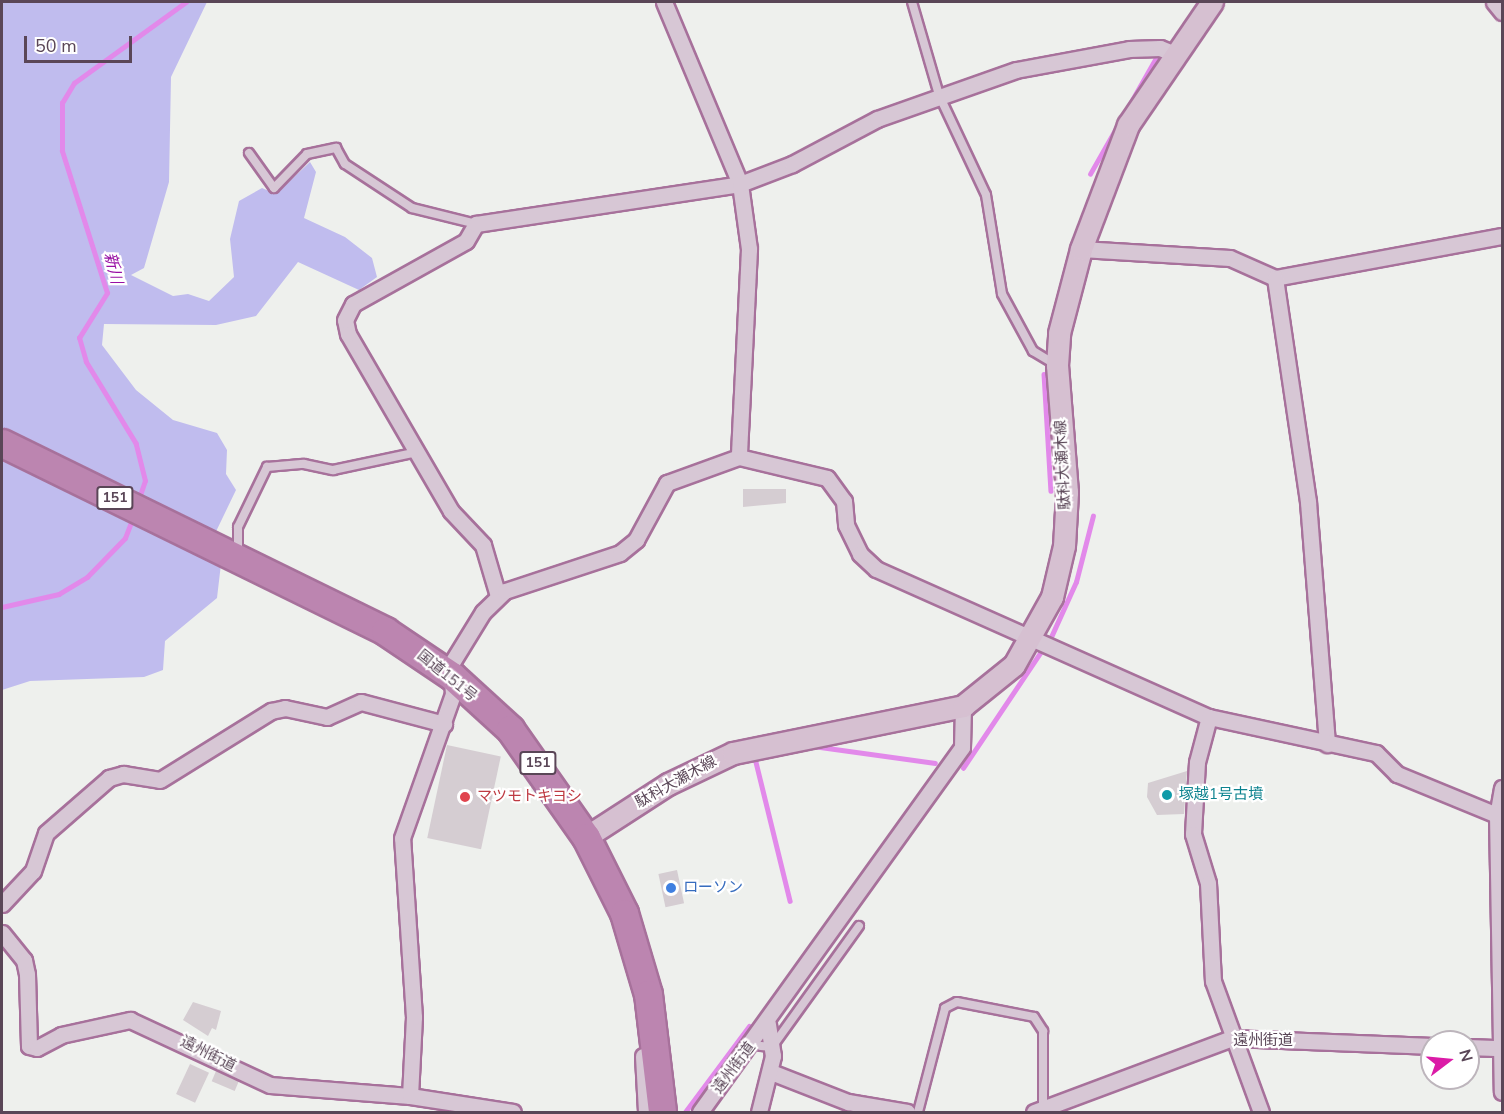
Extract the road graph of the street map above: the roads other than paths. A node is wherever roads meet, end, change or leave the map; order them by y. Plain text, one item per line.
1 (664, 2) edge
2 (912, 2) edge
3 (1212, 2) edge
4 (1494, 2) edge
5 (1503, 12) edge
6 (1174, 54) junction
7 (939, 95) junction
8 (249, 153) dead end
9 (740, 184) junction
10 (476, 224) junction
11 (1503, 236) edge
12 (1081, 249) junction
13 (1275, 278) junction
14 (1057, 365) junction
15 (2, 443) edge
16 (418, 452) junction
17 (740, 457) junction
18 (233, 556) junction
19 (498, 596) junction
20 (1032, 640) junction
21 (452, 676) junction
22 (963, 706) junction
23 (1209, 717) junction
24 (444, 724) junction
25 (1327, 744) junction
26 (1503, 788) edge
27 (1500, 815) edge
28 (586, 837) junction
29 (2, 904) edge
30 (859, 926) dead end
31 (2, 933) edge
32 (768, 1023) junction
33 (655, 1037) junction
34 (1232, 1038) junction
35 (766, 1046) junction
36 (1420, 1046) edge
37 (1480, 1047) edge
38 (1501, 1048) edge
39 (771, 1072) junction
40 (1503, 1092) edge
41 (410, 1095) junction
42 (472, 1109) edge
43 (1038, 1111) edge
44 (513, 1113) edge
45 (646, 1113) edge
46 (662, 1113) edge
47 (700, 1113) edge
48 (759, 1113) edge
49 (908, 1113) edge
50 (918, 1113) edge
51 (1261, 1113) edge

1 - 9 street
2 - 7 lane
3 - 6 main road, 駄科大瀬木線
4 - 5 street
6 - 7 street
6 - 12 main road, 駄科大瀬木線
7 - 9 street
7 - 14 lane
8 - 10 lane
9 - 10 street
9 - 17 street
10 - 16 street
11 - 13 street
12 - 13 street
12 - 14 main road, 駄科大瀬木線
13 - 25 street
14 - 20 main road, 駄科大瀬木線
15 - 18 highway, 国道151号 / 151
16 - 18 lane
16 - 19 street
17 - 19 street
17 - 20 street
18 - 21 highway, 国道151号 / 151
19 - 21 street
20 - 22 main road, 駄科大瀬木線
20 - 23 street
21 - 24 street
21 - 28 highway, 国道151号 / 151
22 - 28 main road, 駄科大瀬木線
22 - 32 street, 遠州街道
23 - 25 street
23 - 34 street
24 - 29 street
24 - 41 street
25 - 27 street
26 - 27 street
27 - 38 street
28 - 33 highway, 国道151号 / 151
30 - 35 lane
31 - 41 street, 遠州街道
32 - 35 street
32 - 47 street, 遠州街道
33 - 45 street
33 - 46 highway, 国道151号 / 151
34 - 36 street, 遠州街道
34 - 43 street, 遠州街道
34 - 51 street
35 - 39 street
37 - 38 street
38 - 40 street
39 - 48 street
39 - 49 street
41 - 42 street, 遠州街道
42 - 44 street, 遠州街道
43 - 50 lane

